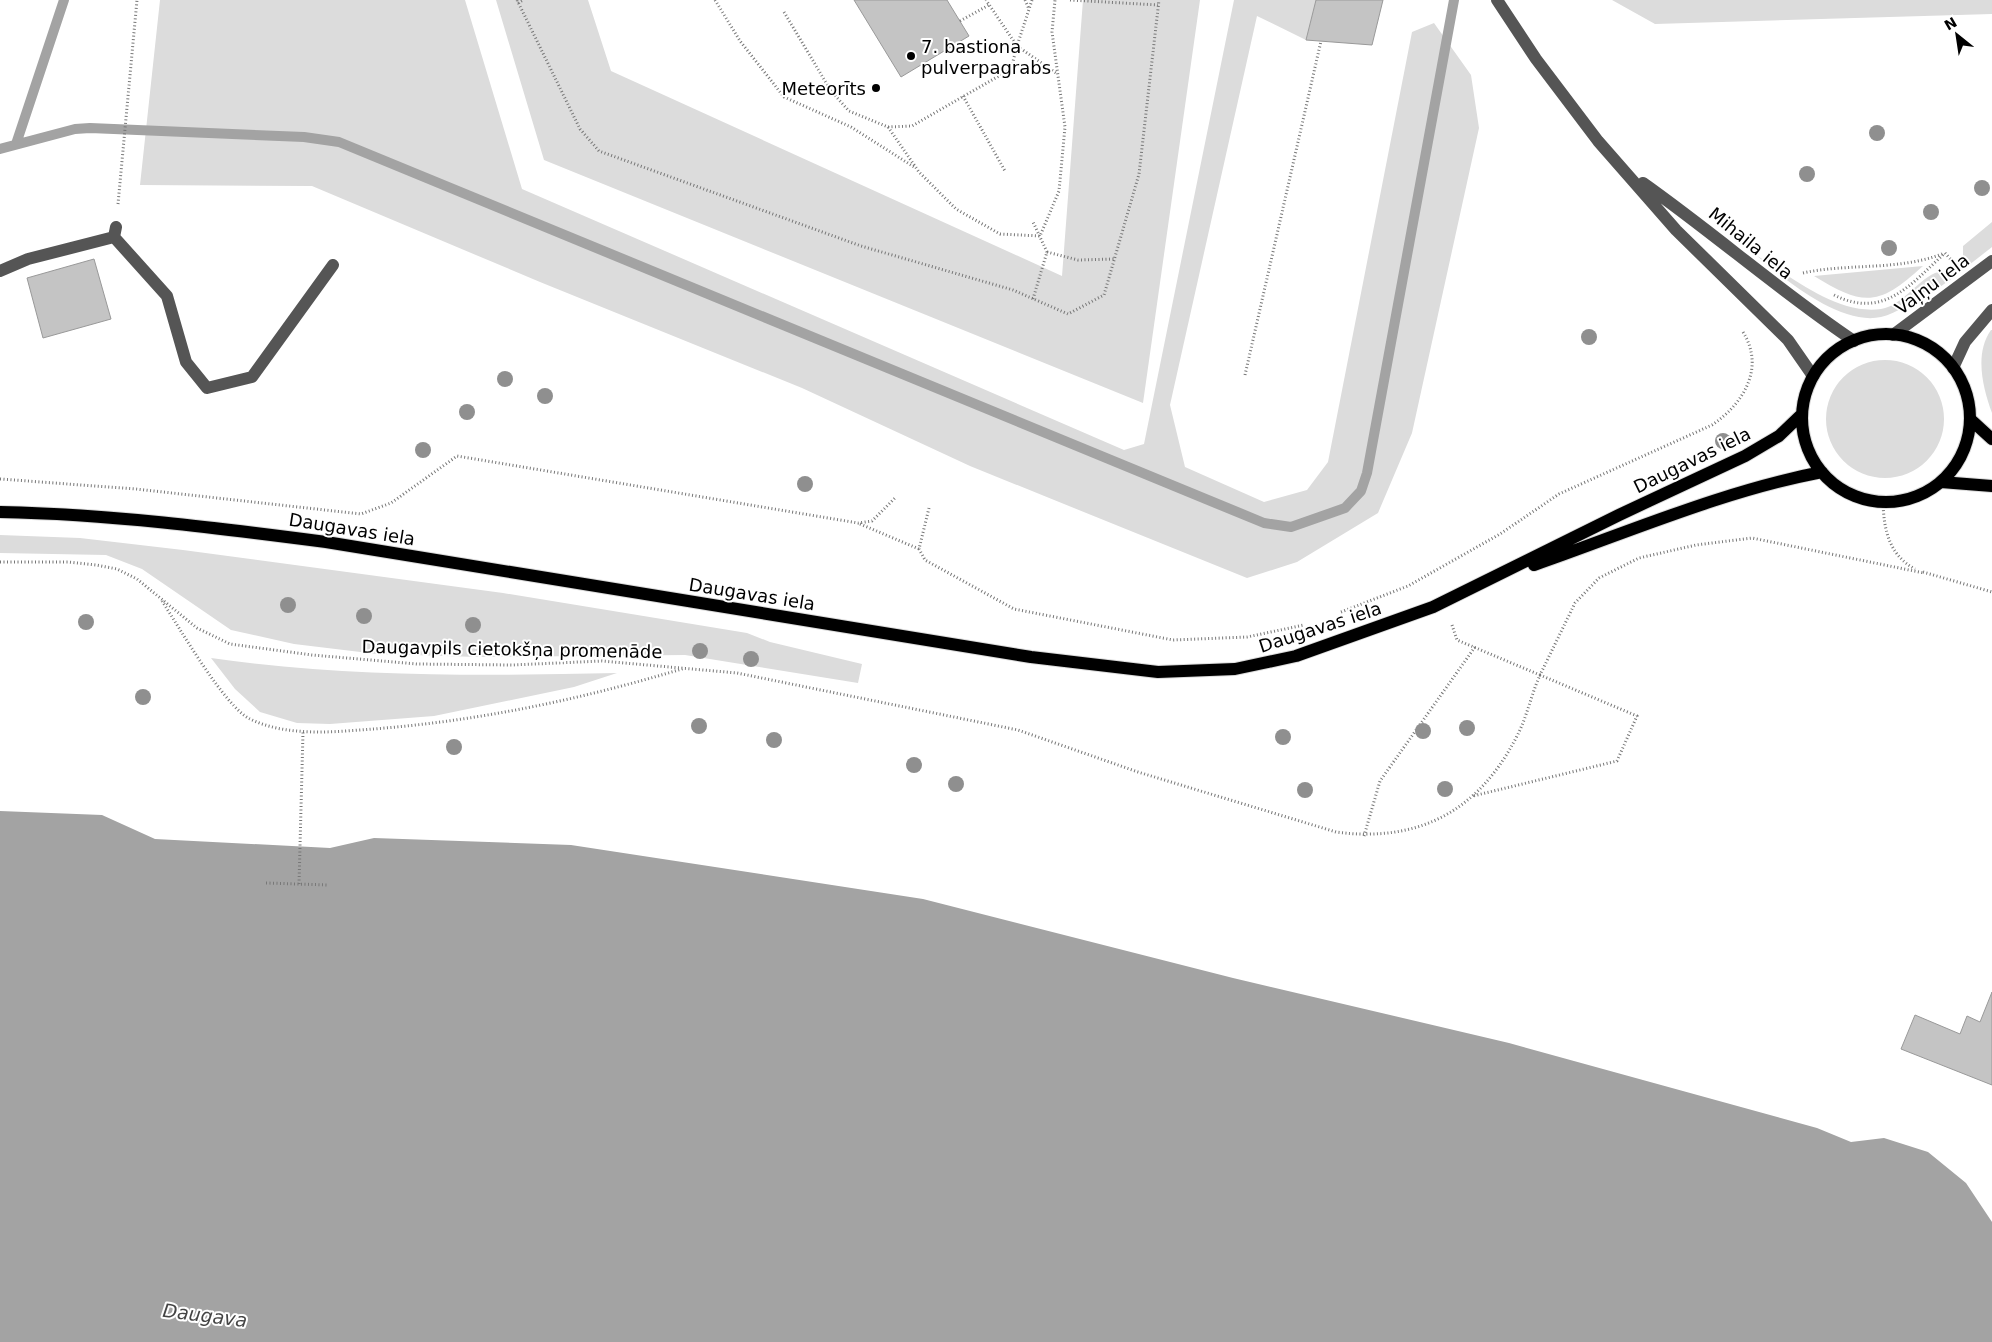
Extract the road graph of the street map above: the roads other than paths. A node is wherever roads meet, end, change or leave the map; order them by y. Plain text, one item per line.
1 (1497, 0) edge
2 (1627, 171) junction
3 (1992, 261) edge
4 (333, 265) dead end
5 (0, 271) edge
6 (1992, 310) edge
7 (1893, 335) junction
8 (1854, 341) junction
9 (1953, 368) junction
10 (1813, 376) junction
11 (1802, 414) junction
12 (1970, 419) junction
13 (1992, 439) edge
14 (1822, 472) junction
15 (1941, 482) junction
16 (1992, 486) edge
17 (0, 512) edge
18 (1485, 582) junction

1 - 2 street, Mihaila iela
2 - 8 street, Mihaila iela
2 - 10 street, Mihaila iela
3 - 7 street, Vaļņu iela
4 - 5 street
6 - 9 street
7 - 8 main road
7 - 9 main road
8 - 10 main road
9 - 12 main road
10 - 11 main road
11 - 14 main road
11 - 18 main road, Daugavas iela
12 - 13 main road
12 - 15 main road
14 - 15 main road
14 - 18 main road, Daugavas iela
15 - 16 main road
17 - 18 main road, Daugavas iela

